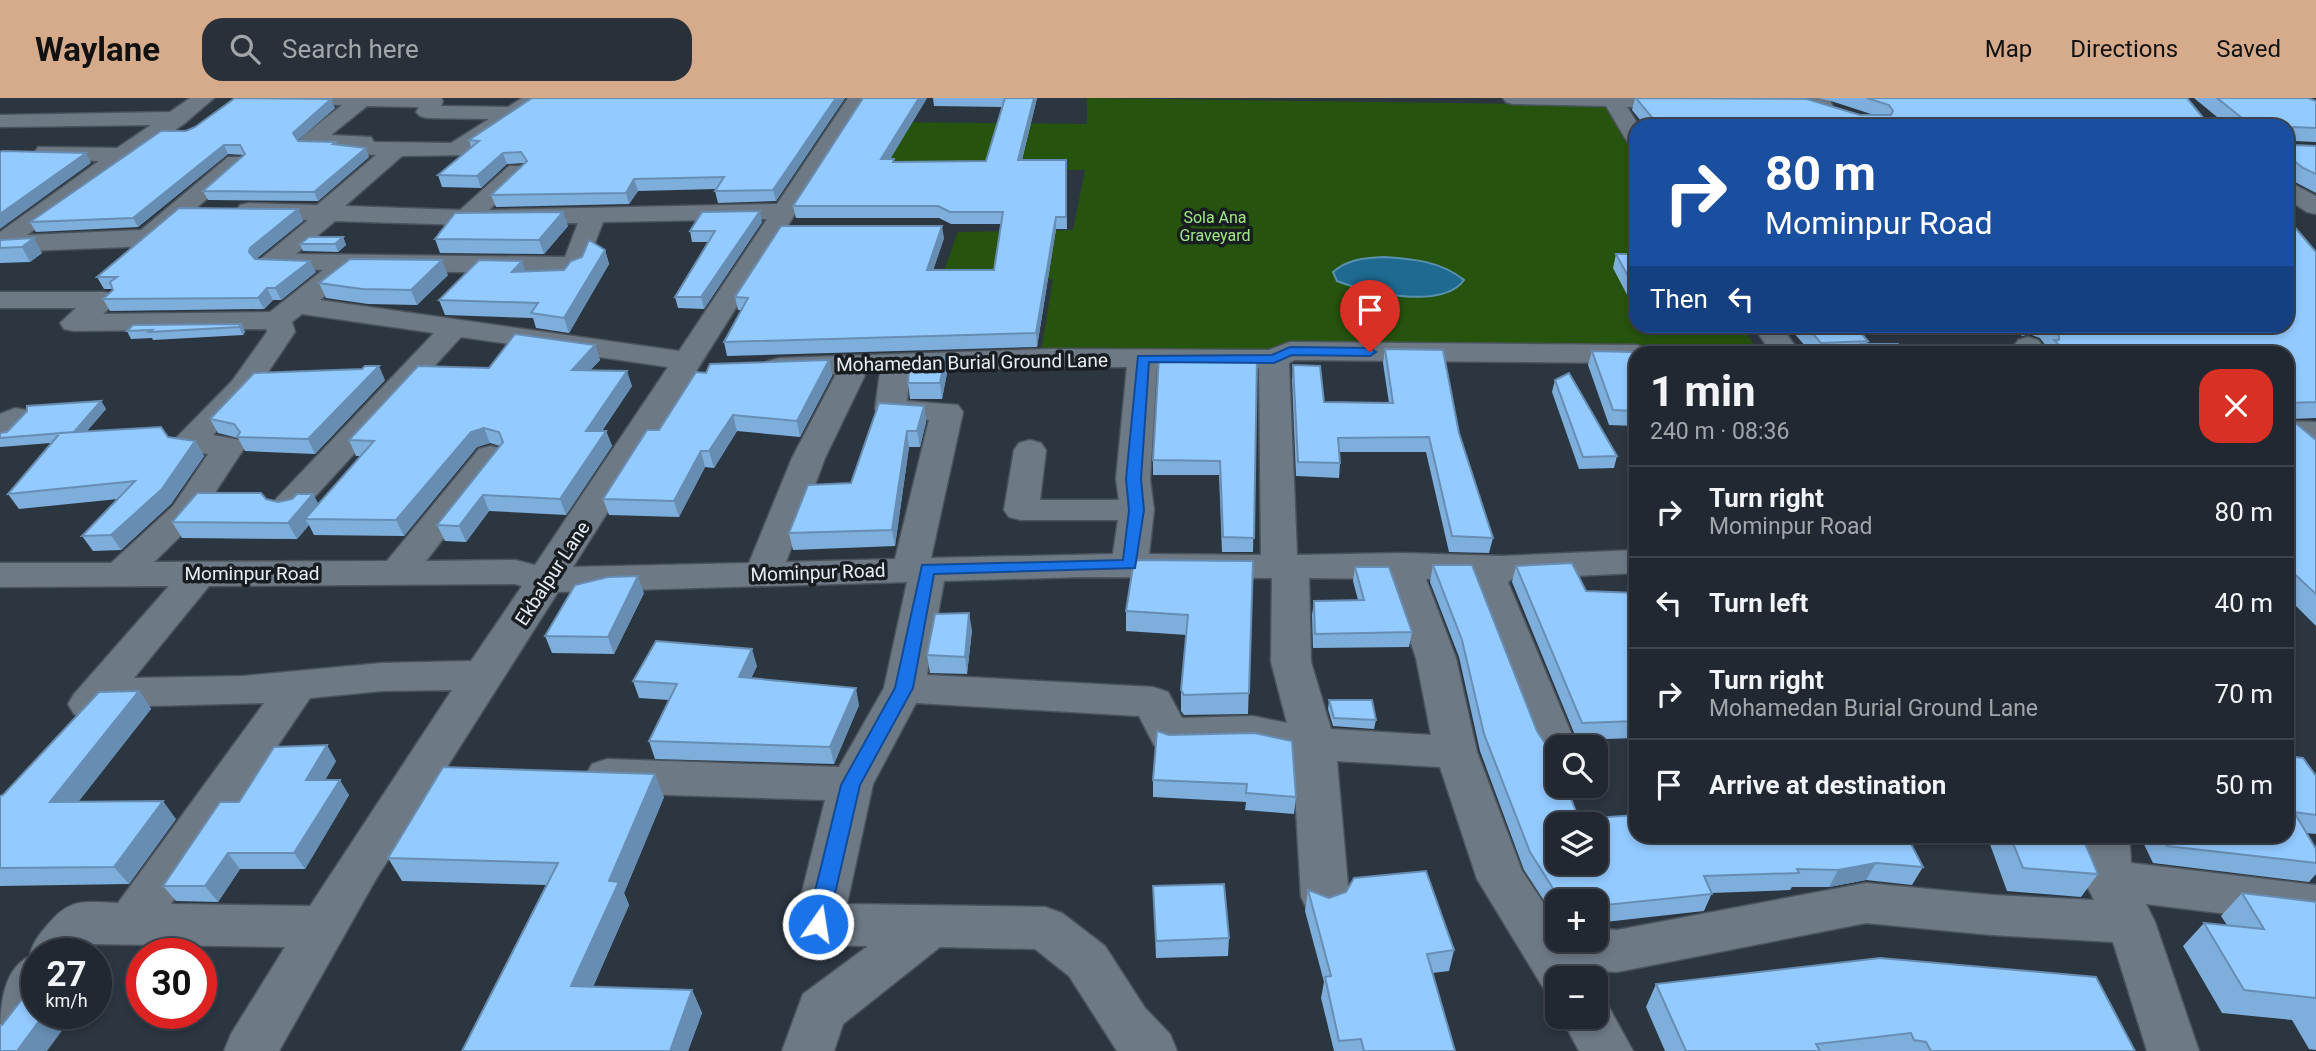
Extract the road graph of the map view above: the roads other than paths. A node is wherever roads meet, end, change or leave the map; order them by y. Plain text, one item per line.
1 (205, 98) edge
2 (293, 98) edge
3 (536, 98) edge
4 (858, 98) edge
5 (1513, 98) edge
6 (125, 99) edge
7 (363, 99) edge
8 (419, 99) edge
9 (1612, 99) edge
10 (1704, 102) edge
11 (1815, 103) edge
12 (512, 113) junction
13 (1847, 114) edge
14 (177, 118) junction
15 (0, 121) edge
16 (1629, 127) edge
17 (396, 149) junction
18 (46, 152) edge
19 (122, 155) junction
20 (236, 162) edge
21 (517, 171) edge
22 (2294, 193) edge
23 (2316, 207) edge
24 (178, 210) junction
25 (325, 211) junction
26 (594, 214) junction
27 (466, 218) junction
28 (786, 223) junction
29 (148, 237) junction
30 (350, 262) junction
31 (476, 264) junction
32 (0, 300) edge
33 (70, 300) junction
34 (288, 312) junction
35 (440, 312) junction
36 (1629, 354) edge
37 (1143, 359) junction
38 (1274, 359) junction
39 (897, 364) junction
40 (854, 365) junction
41 (695, 366) junction
42 (754, 367) edge
43 (2294, 431) edge
44 (2316, 432) edge
45 (1030, 450) dead end
46 (491, 456) edge
47 (288, 506) edge
48 (1137, 510) junction
49 (1629, 561) edge
50 (1130, 565) junction
51 (1402, 565) junction
52 (1285, 566) junction
53 (1503, 568) junction
54 (919, 569) junction
55 (398, 572) junction
56 (200, 573) junction
57 (764, 573) junction
58 (121, 574) junction
59 (0, 575) edge
60 (547, 580) junction
61 (485, 675) junction
62 (298, 685) junction
63 (904, 688) junction
64 (100, 693) junction
65 (64, 731) edge
66 (1551, 735) edge
67 (1314, 744) junction
68 (1456, 752) junction
69 (575, 775) edge
70 (850, 785) junction
71 (2105, 858) edge
72 (1325, 897) edge
73 (2316, 905) edge
74 (2131, 922) junction
75 (130, 925) junction
76 (931, 926) junction
77 (324, 927) junction
78 (66, 938) edge
79 (1555, 962) edge
80 (21, 996) edge
81 (0, 1023) edge
82 (1594, 1029) edge
83 (250, 1051) edge
84 (808, 1051) edge
85 (1151, 1051) edge
86 (1607, 1051) edge
87 (2173, 1051) edge

1 - 6 street
1 - 14 street
2 - 7 street
3 - 12 street
4 - 28 street, Ekbalpur Lane
5 - 9 street
7 - 8 street
7 - 17 street
8 - 12 street
9 - 10 street
9 - 16 street
11 - 13 street
12 - 17 street
14 - 15 street
14 - 19 street
17 - 25 street
18 - 19 street
19 - 29 street
20 - 24 street
21 - 27 street
22 - 23 street
24 - 25 street
24 - 29 street
25 - 27 street
25 - 30 street
26 - 27 street
26 - 28 street
26 - 31 street
28 - 41 street, Ekbalpur Lane
29 - 33 street
30 - 31 street
30 - 34 street
31 - 35 street
32 - 33 street
33 - 34 street
34 - 35 street
34 - 58 street
35 - 41 street
35 - 47 street
36 - 38 street, Mohamedan Burial Ground Lane
37 - 38 street, Mohamedan Burial Ground Lane
37 - 39 street, Mohamedan Burial Ground Lane
37 - 48 street
38 - 52 street
39 - 40 street, Mohamedan Burial Ground Lane
39 - 54 street
40 - 42 street, Mohamedan Burial Ground Lane
40 - 57 street
41 - 60 street, Ekbalpur Lane
43 - 44 street
45 - 48 street
46 - 55 street
48 - 50 street
49 - 53 street, Mominpur Road
50 - 52 street, Mominpur Road
50 - 54 street, Mominpur Road
51 - 52 street, Mominpur Road
51 - 53 street, Mominpur Road
51 - 68 street
52 - 67 street
53 - 66 street
54 - 57 street, Mominpur Road
54 - 63 street
55 - 56 street, Mominpur Road
55 - 60 street, Mominpur Road
56 - 58 street, Mominpur Road
56 - 64 street
57 - 60 street, Mominpur Road
58 - 59 street, Mominpur Road
60 - 61 street, Ekbalpur Lane
61 - 62 street
61 - 77 street, Ekbalpur Lane
62 - 64 street
62 - 75 street
63 - 67 street
63 - 70 street
64 - 65 street
67 - 68 street
67 - 72 street
68 - 79 street
69 - 70 street
70 - 76 street
71 - 73 street
71 - 74 street
74 - 79 street
74 - 87 street
75 - 77 street
75 - 78 street
76 - 84 street
76 - 85 street
77 - 83 street, Ekbalpur Lane
80 - 81 street
82 - 86 street

